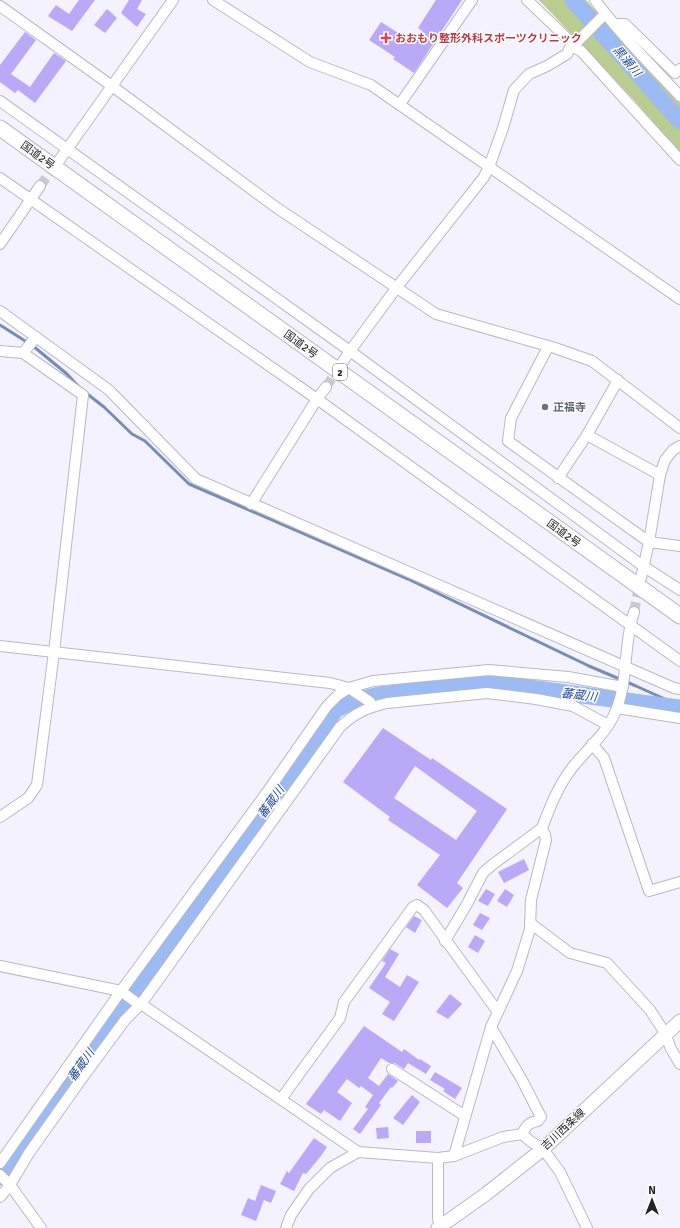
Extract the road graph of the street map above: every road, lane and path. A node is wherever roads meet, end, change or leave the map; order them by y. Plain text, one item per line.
1 (173, 0) edge
2 (213, 0) edge
3 (472, 0) edge
4 (527, 0) edge
5 (595, 0) edge
6 (0, 6) edge
7 (604, 16) junction
8 (614, 24) junction
9 (573, 45) junction
10 (680, 69) edge
11 (112, 86) junction
12 (680, 96) edge
13 (0, 101) edge
14 (400, 104) junction
15 (0, 128) edge
16 (67, 149) junction
17 (680, 160) edge
18 (58, 162) tunnel mouth
19 (489, 167) junction
20 (0, 178) edge
21 (40, 186) tunnel mouth
22 (31, 200) junction
23 (0, 244) edge
24 (397, 287) junction
25 (680, 299) edge
26 (0, 310) edge
27 (36, 337) junction
28 (548, 347) junction
29 (0, 351) edge
30 (350, 351) junction
31 (23, 353) junction
32 (340, 366) tunnel mouth
33 (618, 380) junction
34 (326, 386) tunnel mouth
35 (317, 399) junction
36 (680, 428) edge
37 (587, 435) junction
38 (680, 446) edge
39 (660, 475) junction
40 (558, 478) junction
41 (251, 504) junction
42 (648, 542) junction
43 (680, 546) edge
44 (643, 566) junction
45 (641, 578) tunnel mouth
46 (680, 590) edge
47 (634, 612) tunnel mouth
48 (680, 616) edge
49 (630, 625) junction
50 (0, 646) edge
51 (54, 652) junction
52 (680, 661) edge
53 (625, 666) junction
54 (623, 687) junction
55 (350, 688) junction
56 (680, 689) edge
57 (371, 705) junction
58 (618, 706) junction
59 (680, 718) edge
60 (608, 725) junction
61 (592, 744) junction
62 (265, 795) junction
63 (280, 807) junction
64 (0, 817) edge
65 (542, 828) junction
66 (680, 882) edge
67 (530, 923) junction
68 (445, 941) junction
69 (0, 966) edge
70 (121, 992) junction
71 (139, 1003) junction
72 (498, 1012) junction
73 (680, 1020) edge
74 (491, 1027) junction
75 (665, 1033) junction
76 (680, 1064) edge
77 (392, 1069) dead end
78 (281, 1099) junction
79 (465, 1116) junction
80 (522, 1134) junction
81 (543, 1149) junction
82 (358, 1152) junction
83 (454, 1156) junction
84 (438, 1158) junction
85 (0, 1162) edge
86 (0, 1175) edge
87 (10, 1185) junction
88 (0, 1197) edge
89 (41, 1228) edge
90 (286, 1228) edge
91 (439, 1228) edge
92 (588, 1228) edge

1 - 11 street
2 - 14 street
3 - 14 street
4 - 9 street
5 - 7 street
6 - 11 street
7 - 8 street
7 - 9 street
8 - 10 street
8 - 12 street
9 - 17 street
9 - 19 street
11 - 16 street
11 - 24 street
13 - 16 street
14 - 19 street
15 - 48 highway, 国道2号 / 2
16 - 18 street
16 - 30 street
19 - 24 street
19 - 25 street
20 - 22 street
21 - 22 street
22 - 23 street
22 - 35 street
24 - 28 street
24 - 30 street
26 - 27 street
27 - 31 street
27 - 41 street
28 - 33 street
28 - 40 street
29 - 31 street
30 - 32 street
30 - 44 street
31 - 51 street
33 - 36 street
33 - 37 street
34 - 35 street
35 - 41 street
35 - 49 street
37 - 39 street
37 - 40 street
38 - 39 street
39 - 42 street
40 - 42 street
41 - 53 street
42 - 43 street
42 - 44 street
44 - 45 street
44 - 46 street
47 - 49 street
49 - 52 street
49 - 53 street
50 - 51 street
51 - 55 street
51 - 64 street
53 - 54 street
53 - 56 street
54 - 55 street
54 - 58 street
55 - 57 street
55 - 62 street
57 - 60 street
57 - 63 street
58 - 59 street
58 - 60 street
60 - 61 street
61 - 65 street
61 - 66 street
62 - 63 street
62 - 70 street
63 - 71 street
65 - 67 street
65 - 68 street
67 - 72 street
67 - 75 street
68 - 72 street
68 - 78 street
69 - 70 street
70 - 71 street
70 - 85 street
71 - 78 street
71 - 87 street
72 - 74 street
73 - 75 main road, 吉川西条線
74 - 79 street
74 - 80 street
75 - 76 street
75 - 81 main road, 吉川西条線
77 - 79 street
78 - 82 street
79 - 83 street
80 - 81 street
80 - 83 street
81 - 91 main road, 吉川西条線
81 - 92 street
82 - 84 street
82 - 90 street
83 - 84 street
84 - 91 street
86 - 87 street
87 - 88 street
87 - 89 street

